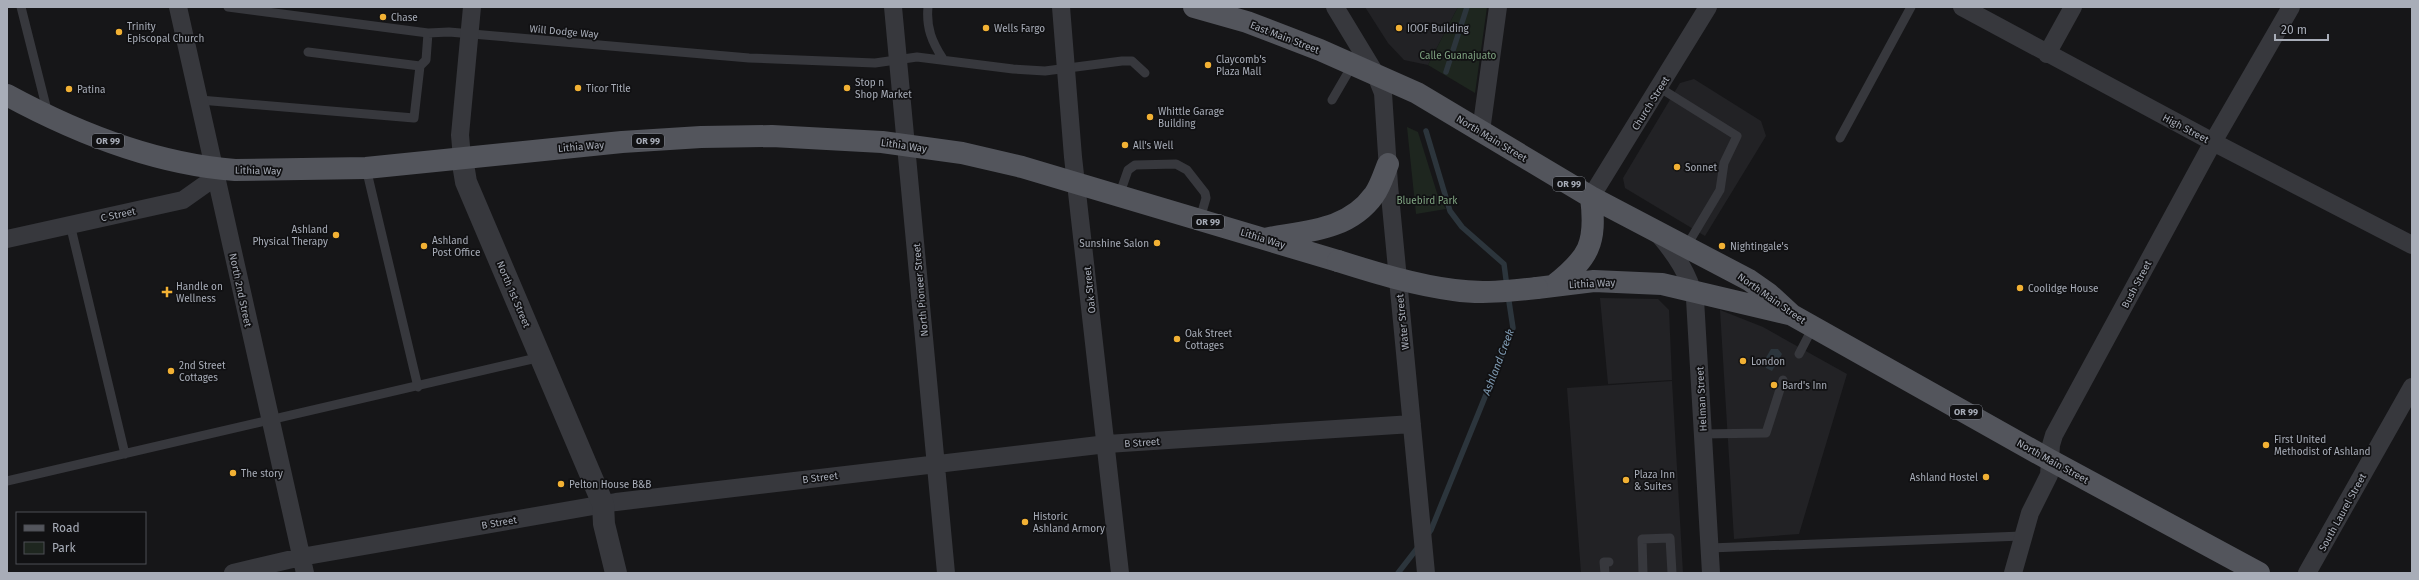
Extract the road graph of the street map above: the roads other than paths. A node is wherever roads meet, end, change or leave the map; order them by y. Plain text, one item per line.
1 (21, 7) edge
2 (178, 7) edge
3 (228, 7) edge
4 (472, 7) edge
5 (893, 7) edge
6 (928, 7) edge
7 (1060, 7) edge
8 (1194, 7) edge
9 (1335, 7) edge
10 (1498, 7) edge
11 (1708, 7) edge
12 (1911, 7) edge
13 (1962, 7) edge
14 (2073, 7) edge
15 (2291, 7) edge
16 (428, 33) junction
17 (469, 35) junction
18 (308, 52) dead end
19 (2047, 54) junction
20 (1358, 58) junction
21 (943, 59) junction
22 (898, 60) junction
23 (420, 66) junction
24 (1067, 68) junction
25 (1375, 73) junction
26 (1145, 74) dead end
27 (1660, 88) junction
28 (7, 96) edge
29 (200, 100) junction
30 (1332, 100) dead end
31 (49, 118) junction
32 (1481, 131) junction
33 (1840, 138) dead end
34 (2213, 142) junction
35 (906, 146) junction
36 (462, 158) junction
37 (1388, 164) junction
38 (215, 168) junction
39 (366, 168) junction
40 (1077, 183) junction
41 (1119, 196) junction
42 (1591, 197) junction
43 (1200, 219) junction
44 (70, 224) junction
45 (1659, 234) junction
46 (7, 239) edge
47 (1266, 239) junction
48 (2412, 245) edge
49 (1686, 248) junction
50 (1545, 287) junction
51 (1692, 289) junction
52 (1792, 315) junction
53 (1814, 327) junction
54 (1799, 354) dead end
55 (541, 357) junction
56 (1783, 380) dead end
57 (418, 387) junction
58 (2412, 388) edge
59 (270, 421) junction
60 (1412, 424) junction
61 (1703, 434) junction
62 (1107, 444) junction
63 (125, 454) junction
64 (2050, 460) junction
65 (935, 463) junction
66 (7, 481) edge
67 (603, 504) junction
68 (2022, 536) junction
69 (1710, 548) junction
70 (1609, 562) dead end
71 (303, 565) edge
72 (233, 573) edge
73 (616, 573) edge
74 (946, 573) edge
75 (1120, 573) edge
76 (1426, 573) edge
77 (1605, 573) edge
78 (1643, 573) edge
79 (1672, 573) edge
80 (1712, 573) edge
81 (2013, 573) edge
82 (2259, 573) edge
83 (2307, 573) edge

1 - 31 lane
2 - 29 street, North 2nd Street
3 - 16 lane, Will Dodge Way
4 - 17 street, North 1st Street
5 - 22 street, North Pioneer Street
6 - 21 lane
7 - 24 street, Oak Street
8 - 20 main road, East Main Street / OR 99
9 - 20 street
10 - 32 street
11 - 27 street, Church Street
12 - 33 lane
13 - 19 street, High Street
14 - 19 street
15 - 34 street, Bush Street
16 - 17 lane, Will Dodge Way
16 - 23 lane
17 - 22 lane, Will Dodge Way
17 - 36 street, North 1st Street
18 - 23 lane
19 - 34 street, High Street
20 - 25 main road, East Main Street / OR 99
20 - 30 lane
21 - 22 lane, Will Dodge Way
21 - 24 lane, Will Dodge Way
22 - 35 street, North Pioneer Street
23 - 29 lane
24 - 26 lane, Will Dodge Way
24 - 40 street, Oak Street
25 - 32 main road, North Main Street / OR 99
25 - 37 street, Water Street
27 - 42 street, Church Street
27 - 49 lane
28 - 31 main road, Lithia Way / OR 99
29 - 38 street, North 2nd Street
31 - 38 main road, Lithia Way / OR 99
32 - 42 main road, North Main Street / OR 99
34 - 48 street, High Street
34 - 64 street, Bush Street
35 - 36 main road, Lithia Way / OR 99
35 - 40 main road, Lithia Way / OR 99
35 - 65 street, North Pioneer Street
36 - 39 main road, Lithia Way / OR 99
36 - 55 street, North 1st Street
37 - 47 main road
37 - 60 street, Water Street
38 - 39 main road, Lithia Way / OR 99
38 - 44 street, C Street
38 - 59 street, North 2nd Street
39 - 57 lane
40 - 41 main road, Lithia Way / OR 99
40 - 62 street, Oak Street
41 - 43 main road, Lithia Way / OR 99
41 - 43 lane
42 - 45 main road, North Main Street / OR 99
42 - 50 main road
43 - 47 main road, Lithia Way / OR 99
44 - 46 street, C Street
44 - 63 lane
45 - 49 main road, North Main Street / OR 99
45 - 51 street, Helman Street
47 - 50 main road, Lithia Way / OR 99, bridge
49 - 52 main road, North Main Street / OR 99
50 - 51 main road, Lithia Way / OR 99
51 - 52 main road, Lithia Way / OR 99
51 - 61 street, Helman Street
52 - 53 main road, North Main Street / OR 99
53 - 54 lane
53 - 64 main road, North Main Street / OR 99
55 - 57 lane
55 - 67 street, North 1st Street
56 - 61 lane
57 - 59 lane
58 - 83 street, South Laurel Street
59 - 63 lane
59 - 71 street, North 2nd Street
60 - 62 street, B Street
60 - 76 street, Water Street
61 - 69 street, Helman Street
62 - 65 street, B Street
62 - 75 street, Oak Street
63 - 66 lane
64 - 68 street, Bush Street
64 - 82 main road, North Main Street / OR 99
65 - 67 street, B Street
65 - 74 street, North Pioneer Street
67 - 71 street, B Street
67 - 73 street, North 1st Street
68 - 69 lane
68 - 81 street, Bush Street
69 - 80 street, Helman Street
70 - 77 lane
71 - 72 street, B Street
78 - 79 lane

